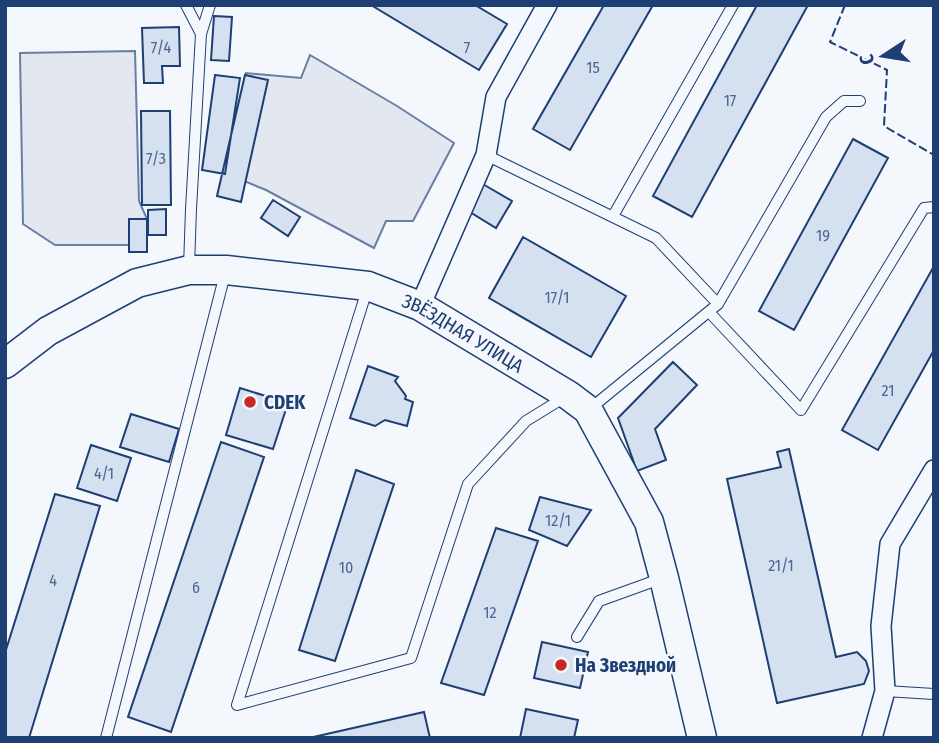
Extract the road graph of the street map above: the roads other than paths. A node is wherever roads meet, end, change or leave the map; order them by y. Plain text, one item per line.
1 (186, 5) edge
2 (210, 5) edge
3 (733, 5) edge
4 (544, 6) edge
5 (201, 34) junction
6 (860, 101) dead end
7 (486, 155) junction
8 (934, 207) edge
9 (613, 216) junction
10 (189, 270) junction
11 (226, 270) junction
12 (368, 286) junction
13 (718, 304) junction
14 (420, 306) junction
15 (709, 312) junction
16 (5, 365) edge
17 (578, 403) junction
18 (934, 470) edge
19 (664, 578) junction
20 (577, 637) dead end
21 (884, 691) junction
22 (934, 694) edge
23 (698, 737) edge
24 (106, 738) edge
25 (872, 738) edge

1 - 5 lane
2 - 5 lane
3 - 9 lane
4 - 7 street
5 - 10 lane
6 - 13 lane
7 - 9 lane
7 - 14 street
8 - 15 lane
9 - 13 lane
10 - 11 street, ЗВЁЗДНАЯ УЛИЦА
10 - 16 street, ЗВЁЗДНАЯ УЛИЦА
11 - 12 street, ЗВЁЗДНАЯ УЛИЦА
11 - 24 lane
12 - 14 street, ЗВЁЗДНАЯ УЛИЦА
12 - 17 lane
13 - 15 lane
14 - 17 street, ЗВЁЗДНАЯ УЛИЦА
15 - 17 lane
17 - 19 street
18 - 21 street
19 - 20 lane
19 - 23 street
21 - 22 lane
21 - 25 street

